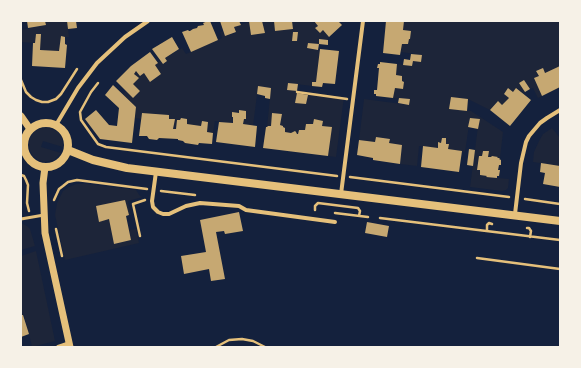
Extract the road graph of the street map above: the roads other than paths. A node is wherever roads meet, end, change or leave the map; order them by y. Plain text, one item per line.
1 (148, 21) edge
2 (363, 21) edge
3 (560, 110) edge
4 (21, 116) edge
5 (56, 125) junction
6 (30, 129) junction
7 (68, 150) junction
8 (23, 151) edge
9 (45, 167) junction
10 (156, 172) junction
11 (341, 194) junction
12 (515, 214) junction
13 (44, 215) junction
14 (21, 219) edge
15 (560, 220) edge
16 (335, 222) dead end
17 (70, 345) edge
18 (58, 347) edge

1 - 5 street
2 - 11 street
3 - 12 street
4 - 6 street
5 - 6 main road
5 - 7 main road
6 - 8 main road
7 - 9 main road
7 - 10 main road
8 - 9 main road
9 - 13 street
10 - 11 main road
10 - 16 street
11 - 12 main road
12 - 15 main road
13 - 14 lane
13 - 17 street
17 - 18 street

